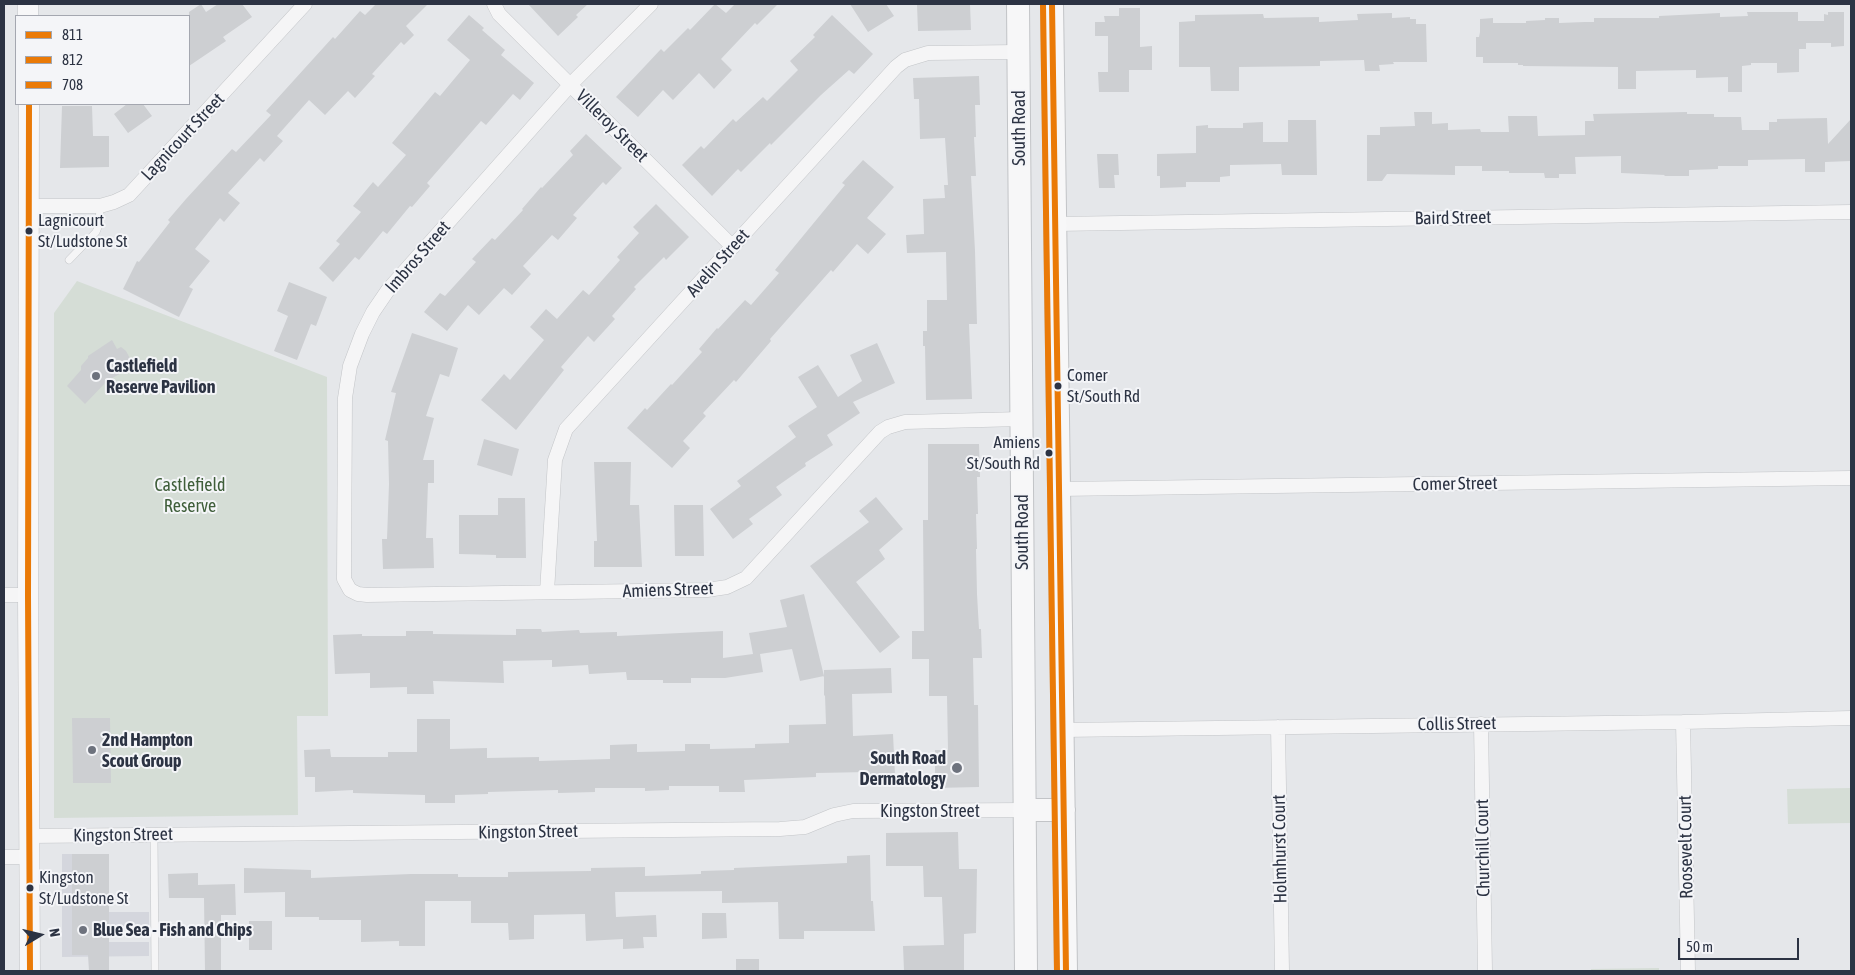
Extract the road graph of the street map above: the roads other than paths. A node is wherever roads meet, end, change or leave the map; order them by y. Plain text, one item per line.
1 (305, 4) edge
2 (494, 4) edge
3 (651, 4) edge
4 (1018, 4) edge
5 (1052, 4) edge
6 (1018, 52) junction
7 (571, 84) junction
8 (28, 105) edge
9 (29, 206) junction
10 (100, 206) junction
11 (1851, 212) edge
12 (1055, 224) junction
13 (733, 247) junction
14 (69, 260) dead end
15 (1021, 419) junction
16 (1851, 478) edge
17 (1059, 489) junction
18 (344, 579) joint
19 (546, 592) junction
20 (4, 595) edge
21 (28, 595) junction
22 (1851, 718) edge
23 (1683, 722) junction
24 (1481, 724) junction
25 (1278, 727) junction
26 (1062, 730) junction
27 (1024, 810) junction
28 (1064, 810) junction
29 (154, 835) junction
30 (28, 836) junction
31 (4, 857) edge
32 (29, 857) junction
33 (30, 971) edge
34 (155, 971) edge
35 (1026, 971) edge
36 (1066, 971) edge
37 (1282, 971) edge
38 (1485, 971) edge
39 (1688, 971) edge

1 - 10 street, Lagnicourt Street
2 - 7 street, Villeroy Street
3 - 7 street, Imbros Street
4 - 6 main road, South Road
5 - 12 main road, South Road
6 - 13 street, Avelin Street
6 - 15 main road, South Road
7 - 13 street, Villeroy Street
7 - 18 street, Imbros Street
8 - 9 street
9 - 10 street, Lagnicourt Street
9 - 21 street
10 - 14 lane
11 - 12 street, Baird Street
12 - 17 main road, South Road
13 - 19 street, Avelin Street
15 - 19 street, Amiens Street
15 - 27 main road, South Road
16 - 17 street, Comer Street
17 - 26 main road, South Road
18 - 19 street, Amiens Street
20 - 21 street
21 - 30 street
22 - 23 street, Collis Street
23 - 24 street, Collis Street
23 - 39 street, Roosevelt Court
24 - 25 street, Collis Street
24 - 38 street, Churchill Court
25 - 26 street, Collis Street
25 - 37 street, Holmhurst Court
26 - 28 main road, South Road
27 - 28 main road
27 - 29 street, Kingston Street
27 - 35 main road, South Road
28 - 36 main road, South Road
29 - 30 street, Kingston Street
29 - 34 lane
30 - 32 street
31 - 32 street
32 - 33 street

